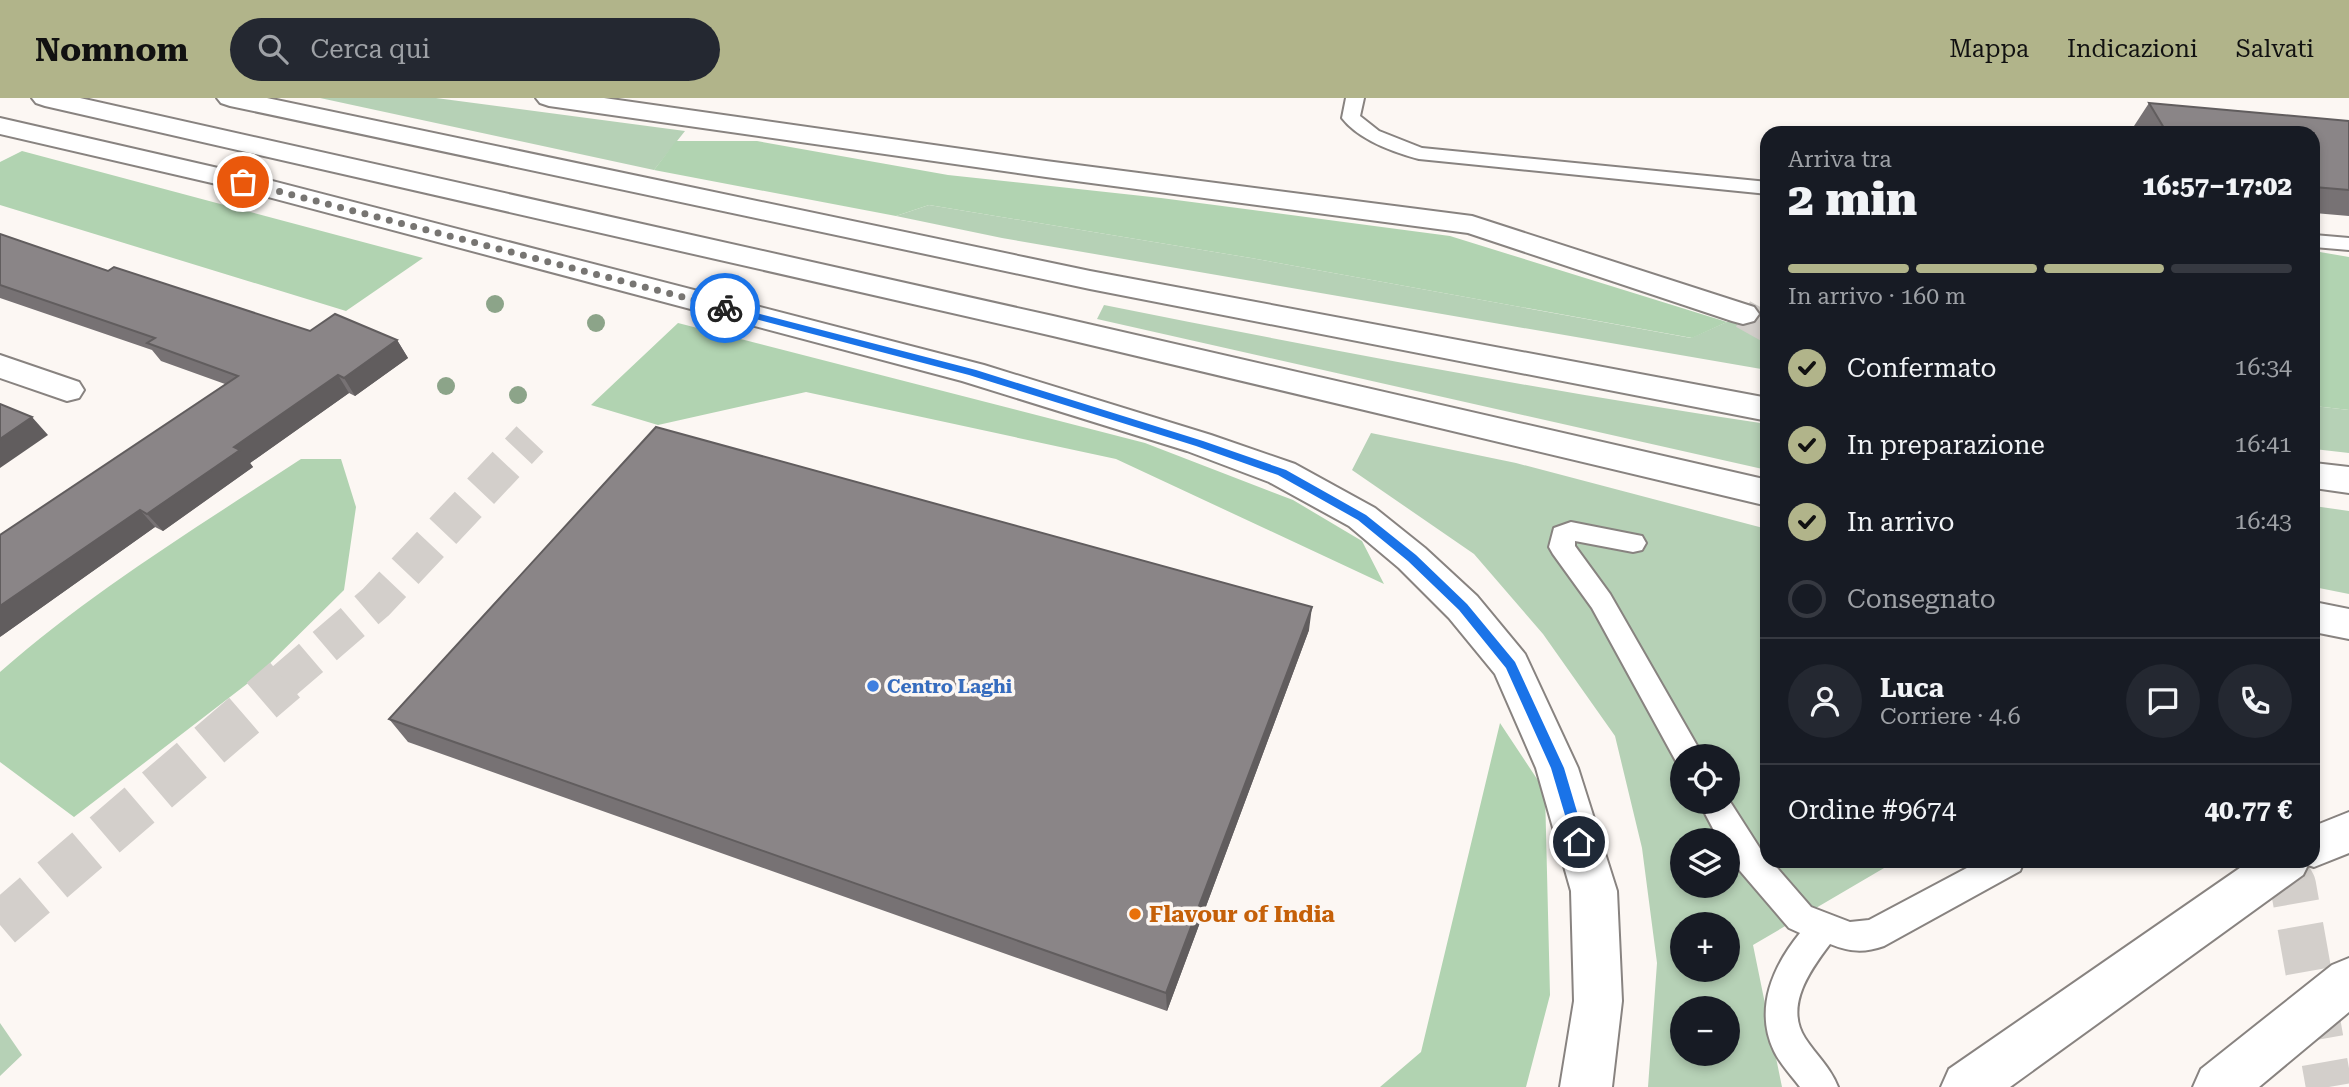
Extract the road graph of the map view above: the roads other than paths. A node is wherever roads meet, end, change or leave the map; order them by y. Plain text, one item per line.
1 (45, 98) edge
2 (230, 98) edge
3 (549, 98) edge
4 (1355, 98) edge
5 (0, 127) edge
6 (1760, 187) edge
7 (2320, 242) edge
8 (2349, 244) edge
9 (1743, 314) tunnel mouth
10 (0, 366) edge
11 (67, 390) dead end
12 (1760, 408) edge
13 (2320, 477) edge
14 (2349, 480) edge
15 (1760, 490) edge
16 (1633, 542) dead end
17 (2320, 618) edge
18 (2349, 624) edge
19 (1681, 744) edge
20 (1721, 814) edge
21 (2349, 832) edge
22 (2320, 844) edge
23 (1996, 868) edge
24 (2277, 868) edge
25 (1824, 927) junction
26 (2349, 982) edge
27 (1586, 1087) edge
28 (1821, 1087) edge
29 (1967, 1087) edge
30 (2219, 1087) edge

1 - 15 main road
2 - 12 main road
3 - 9 main road
4 - 6 lane
5 - 27 main road
7 - 8 lane
10 - 11 main road
13 - 14 main road
16 - 19 lane
17 - 18 main road
20 - 25 lane
21 - 22 main road
23 - 25 lane
24 - 29 main road
25 - 28 lane
26 - 30 main road

